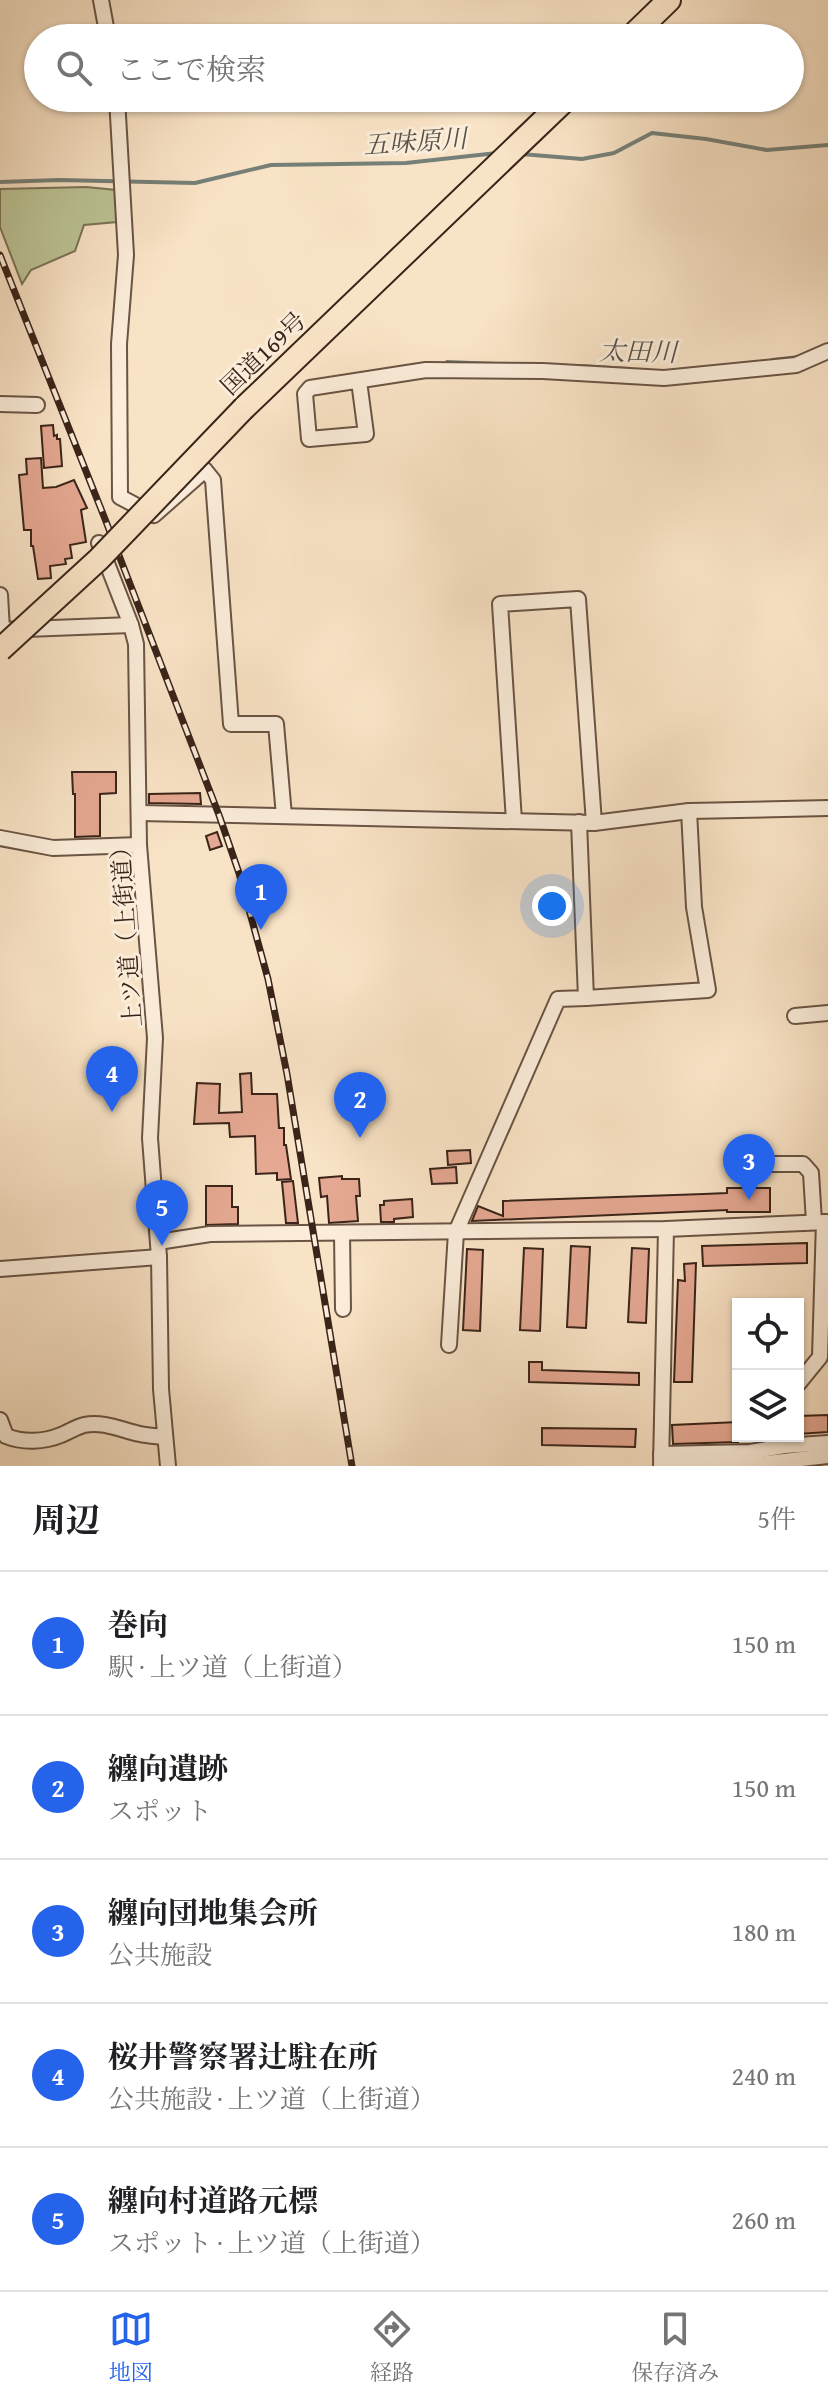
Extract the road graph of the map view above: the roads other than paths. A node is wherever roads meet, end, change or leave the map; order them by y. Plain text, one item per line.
1 (101, 0) edge
2 (669, 0) edge
3 (105, 24) edge
4 (644, 24) edge
5 (118, 112) edge
6 (552, 112) edge
7 (828, 351) edge
8 (359, 381) junction
9 (0, 404) edge
10 (37, 405) dead end
11 (99, 543) dead end
12 (0, 595) edge
13 (131, 625) junction
14 (1, 636) edge
15 (828, 808) edge
16 (689, 811) junction
17 (140, 813) junction
18 (284, 816) junction
19 (514, 821) junction
20 (587, 823) junction
21 (0, 838) edge
22 (139, 845) junction
23 (586, 998) junction
24 (828, 1013) edge
25 (795, 1016) dead end
26 (745, 1164) dead end
27 (822, 1222) edge
28 (666, 1229) junction
29 (456, 1232) junction
30 (342, 1233) junction
31 (158, 1250) junction
32 (0, 1269) edge
33 (343, 1309) dead end
34 (449, 1345) dead end
35 (804, 1377) edge
36 (0, 1420) edge
37 (165, 1437) junction
38 (780, 1442) edge
39 (804, 1442) edge
40 (828, 1443) edge
41 (828, 1456) edge
42 (661, 1462) edge
43 (168, 1466) edge

1 - 3 street
2 - 4 highway
5 - 18 street
6 - 14 highway, 国道169号, bridge
7 - 8 street
8 - 8 street
9 - 10 street
11 - 13 street, 上ツ道（上街道）
12 - 14 street
13 - 14 street
13 - 17 street, 上ツ道（上街道）
15 - 16 street
16 - 20 street
16 - 23 street
17 - 18 street
17 - 22 street, 上ツ道（上街道）
18 - 19 street
19 - 20 street
19 - 20 street
20 - 23 street
21 - 22 street
22 - 31 street, 上ツ道（上街道）
23 - 29 street
24 - 25 street
26 - 27 street
27 - 28 street
27 - 35 street
28 - 29 street
28 - 42 street
29 - 30 street
29 - 34 street
30 - 31 street
30 - 33 street
31 - 32 street
31 - 37 street, 上ツ道（上街道）
36 - 37 street
37 - 43 street, 上ツ道（上街道）
38 - 42 street
39 - 40 street
41 - 42 street

